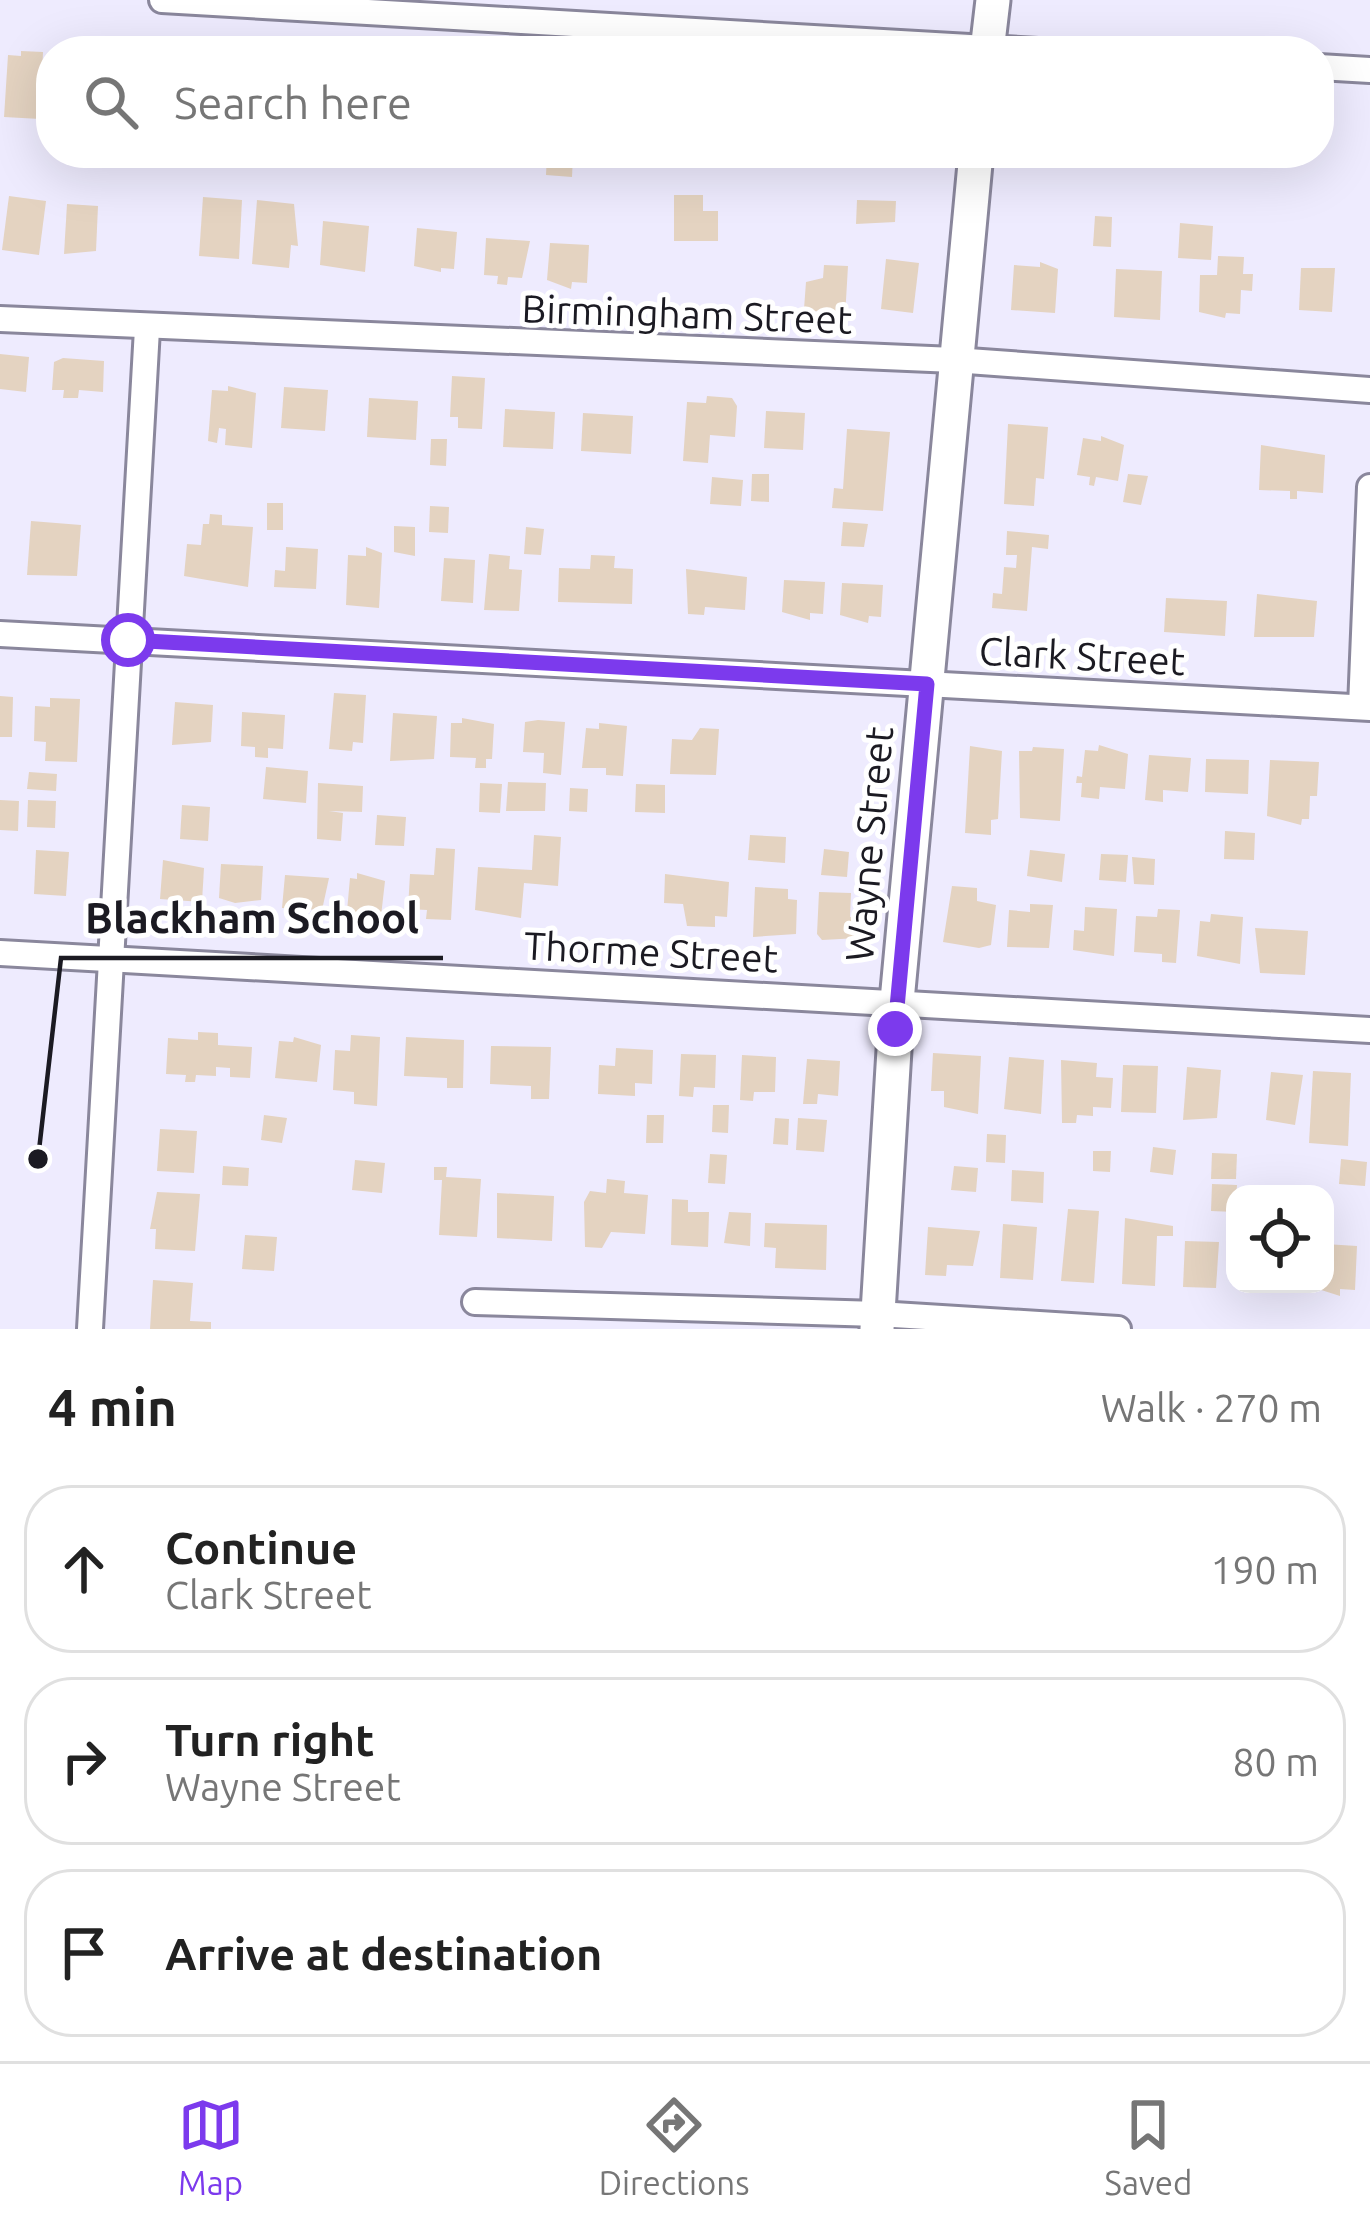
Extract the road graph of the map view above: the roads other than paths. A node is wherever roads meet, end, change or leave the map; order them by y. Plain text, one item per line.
1 (162, 0) edge
2 (993, 0) edge
3 (756, 36) edge
4 (989, 36) edge
5 (1334, 69) edge
6 (1370, 70) edge
7 (974, 168) edge
8 (0, 319) edge
9 (147, 329) junction
10 (954, 360) junction
11 (1370, 390) edge
12 (1370, 488) edge
13 (0, 634) edge
14 (128, 640) junction
15 (927, 684) junction
16 (1365, 707) edge
17 (0, 953) edge
18 (110, 959) junction
19 (897, 1001) junction
20 (1370, 1030) edge
21 (475, 1302) dead end
22 (877, 1322) edge
23 (90, 1329) edge
24 (1118, 1329) edge

1 - 3 street
2 - 4 street
5 - 6 street
7 - 10 street, Wayne Street
8 - 9 street, Birmingham Street
9 - 10 street, Birmingham Street
9 - 14 street
10 - 11 street, Birmingham Street
10 - 15 street, Wayne Street
12 - 16 street
13 - 14 street, Clark Street
14 - 15 street, Clark Street
14 - 18 street
15 - 16 street, Clark Street
15 - 19 street, Wayne Street
17 - 18 street, Thorme Street
18 - 19 street, Thorme Street
18 - 23 street
19 - 20 street, Thorme Street
19 - 22 street, Wayne Street
21 - 22 street
22 - 24 street

